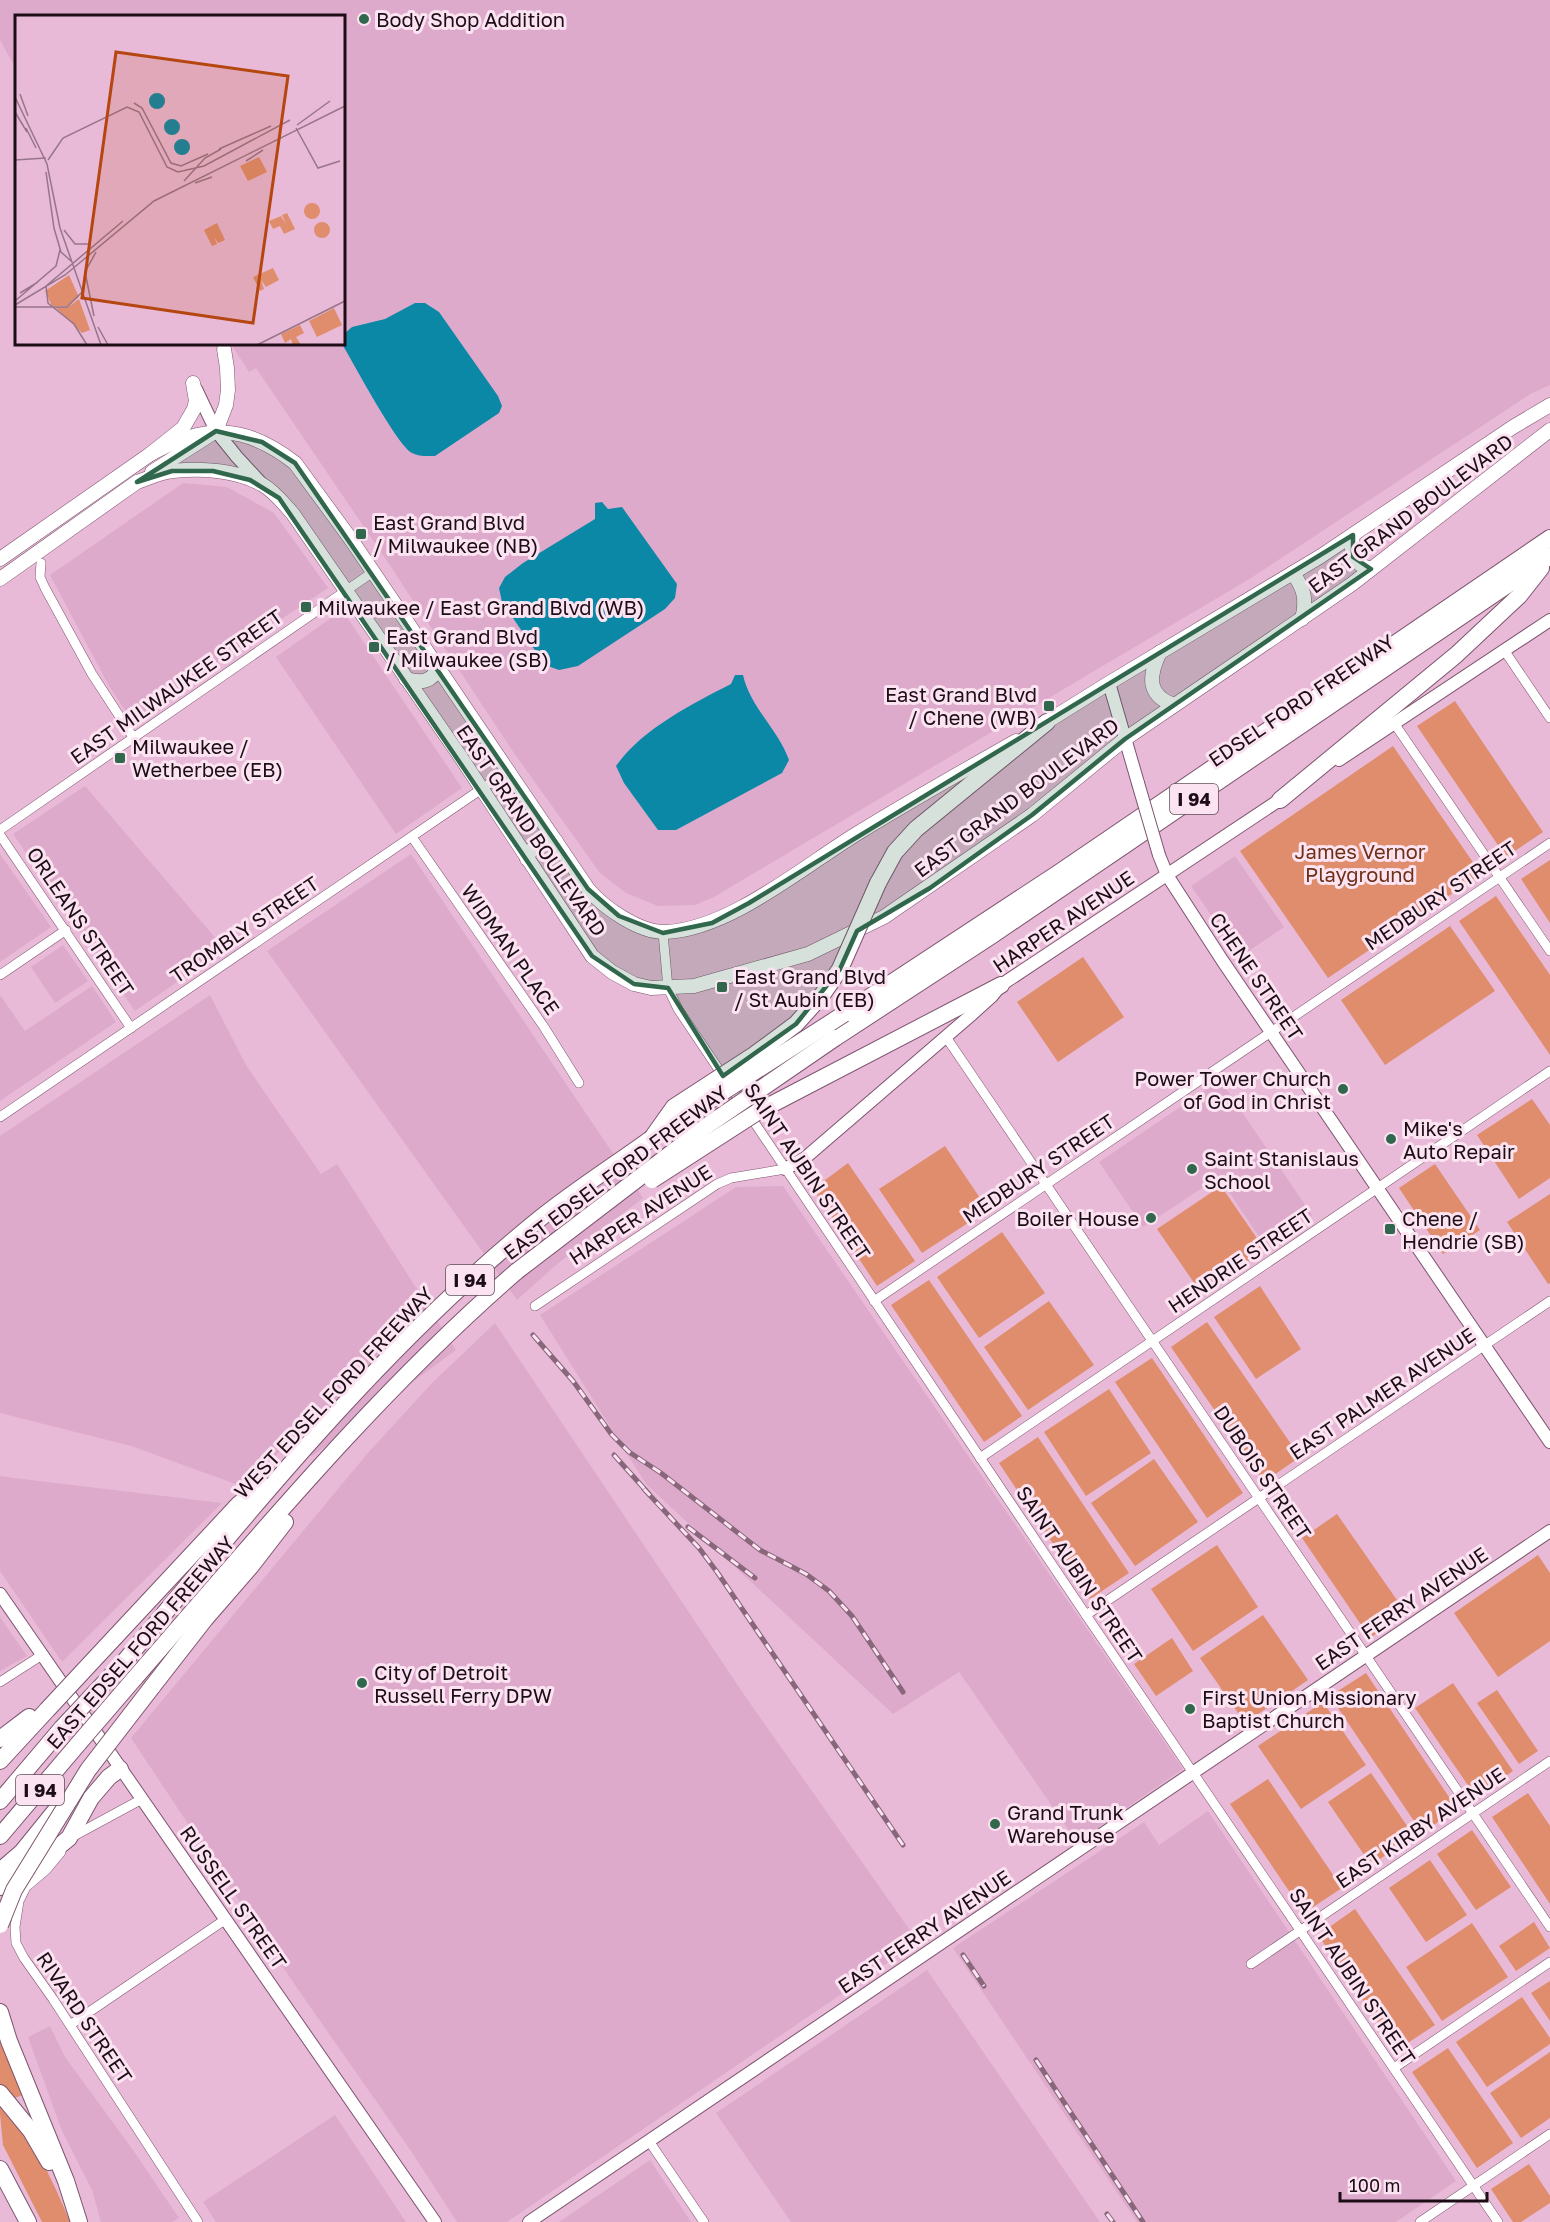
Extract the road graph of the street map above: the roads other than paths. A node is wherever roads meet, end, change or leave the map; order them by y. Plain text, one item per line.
1 (224, 350) dead end
2 (193, 383) joint
3 (1550, 405) edge
4 (1550, 430) edge
5 (216, 431) junction
6 (149, 455) junction
7 (137, 482) junction
8 (264, 486) junction
9 (1353, 535) junction
10 (1550, 538) edge
11 (1550, 557) edge
12 (0, 559) edge
13 (41, 563) dead end
14 (1371, 569) junction
15 (373, 572) junction
16 (1293, 573) junction
17 (0, 579) edge
18 (346, 591) junction
19 (1302, 619) junction
20 (1550, 620) edge
21 (1504, 651) junction
22 (1160, 652) junction
23 (438, 667) junction
24 (406, 679) junction
25 (1109, 683) junction
26 (1174, 705) junction
27 (1550, 718) edge
28 (1047, 722) junction
29 (1394, 723) junction
30 (134, 737) junction
31 (1125, 739) junction
32 (508, 771) junction
33 (481, 789) junction
34 (1280, 800) junction
35 (0, 830) edge
36 (0, 835) edge
37 (412, 837) junction
38 (556, 841) junction
39 (1550, 843) edge
40 (527, 859) junction
41 (1167, 875) junction
42 (1500, 877) junction
43 (66, 930) junction
44 (663, 933) junction
45 (1550, 951) edge
46 (0, 975) edge
47 (1001, 985) junction
48 (668, 988) junction
49 (844, 1014) joint
50 (131, 1028) junction
51 (1271, 1032) junction
52 (946, 1037) junction
53 (835, 1038) joint
54 (1550, 1071) edge
55 (579, 1083) dead end
56 (0, 1117) edge
57 (652, 1138) junction
58 (785, 1169) junction
59 (1046, 1185) junction
60 (1378, 1188) junction
61 (517, 1271) junction
62 (874, 1301) junction
63 (1550, 1301) edge
64 (535, 1306) dead end
65 (1152, 1341) junction
66 (1484, 1346) junction
67 (1550, 1442) edge
68 (980, 1458) junction
69 (276, 1479) junction
70 (302, 1488) junction
71 (1259, 1498) junction
72 (1550, 1531) edge
73 (0, 1594) edge
74 (1086, 1615) junction
75 (42, 1655) junction
76 (1366, 1656) junction
77 (0, 1682) edge
78 (8, 1739) edge
79 (0, 1761) edge
80 (1550, 1761) edge
81 (120, 1769) junction
82 (88, 1770) junction
83 (1194, 1772) junction
84 (142, 1799) junction
85 (0, 1801) edge
86 (1473, 1813) junction
87 (0, 1836) edge
88 (69, 1838) junction
89 (0, 1871) edge
90 (0, 1887) edge
91 (226, 1919) junction
92 (0, 1925) edge
93 (1550, 1927) edge
94 (1300, 1930) junction
95 (1550, 1962) edge
96 (1251, 1964) dead end
97 (0, 2012) edge
98 (70, 2025) junction
99 (1394, 2068) junction
100 (0, 2093) edge
101 (1550, 2134) edge
102 (649, 2141) junction
103 (0, 2169) edge
104 (1474, 2186) junction
105 (70, 2199) junction
106 (196, 2221) edge
107 (28, 2222) edge
108 (80, 2222) edge
109 (435, 2222) edge
110 (529, 2222) edge
111 (704, 2222) edge
112 (1420, 2222) edge
113 (1498, 2222) edge

1 - 5 main road
2 - 5 street
2 - 6 main road
3 - 9 main road, EAST GRAND BOULEVARD
4 - 14 main road, EAST GRAND BOULEVARD
5 - 6 main road
5 - 7 main road
5 - 8 street
5 - 15 main road, EAST GRAND BOULEVARD
6 - 12 main road
7 - 8 main road
7 - 17 main road
8 - 18 main road, EAST GRAND BOULEVARD
9 - 14 main road
9 - 16 main road, EAST GRAND BOULEVARD
10 - 49 highway, EDSEL FORD FREEWAY / I 94
11 - 34 highway
11 - 53 highway, EDSEL FORD FREEWAY / I 94
13 - 30 street
14 - 19 main road, EAST GRAND BOULEVARD
15 - 18 street, EAST MILWAUKEE STREET
15 - 23 main road, EAST GRAND BOULEVARD
16 - 19 main road
16 - 22 main road, EAST GRAND BOULEVARD
18 - 24 main road, EAST GRAND BOULEVARD
18 - 30 street, EAST MILWAUKEE STREET
19 - 26 main road, EAST GRAND BOULEVARD
20 - 21 street, HARPER AVENUE
21 - 27 street
21 - 29 street, HARPER AVENUE
22 - 25 main road, EAST GRAND BOULEVARD
22 - 26 main road
23 - 24 main road
23 - 32 main road, EAST GRAND BOULEVARD
24 - 33 main road, EAST GRAND BOULEVARD
25 - 28 main road, EAST GRAND BOULEVARD
25 - 31 street, CHENE STREET
26 - 31 main road, EAST GRAND BOULEVARD
28 - 44 main road, EAST GRAND BOULEVARD
28 - 57 highway, bridge
29 - 34 street, HARPER AVENUE
29 - 42 street
30 - 35 street, EAST MILWAUKEE STREET
31 - 41 street, CHENE STREET, bridge
31 - 48 main road, EAST GRAND BOULEVARD
32 - 33 street, TROMBLY STREET
32 - 38 main road, EAST GRAND BOULEVARD
33 - 37 street, TROMBLY STREET
33 - 40 main road, EAST GRAND BOULEVARD
34 - 41 street, HARPER AVENUE
36 - 43 street, ORLEANS STREET
37 - 50 street, TROMBLY STREET
37 - 55 street, WIDMAN PLACE
38 - 40 main road
38 - 44 main road, EAST GRAND BOULEVARD
39 - 42 street, MEDBURY STREET
40 - 48 main road, EAST GRAND BOULEVARD
41 - 47 street, HARPER AVENUE
41 - 51 street, CHENE STREET
42 - 45 street
42 - 51 street, MEDBURY STREET
43 - 46 street
43 - 50 street, ORLEANS STREET
44 - 48 street, SAINT AUBIN STREET
47 - 52 street, HARPER AVENUE
47 - 61 highway, bridge
48 - 58 street, SAINT AUBIN STREET
49 - 57 highway, WEST EDSEL FORD FREEWAY / I 94, bridge
50 - 56 street, TROMBLY STREET
51 - 59 street, MEDBURY STREET
51 - 60 street, CHENE STREET
52 - 58 street, HARPER AVENUE
52 - 59 street, DUBOIS STREET
53 - 61 highway, EAST EDSEL FORD FREEWAY / I 94, bridge
54 - 60 street, HENDRIE STREET
57 - 69 highway, WEST EDSEL FORD FREEWAY / I 94
58 - 62 street, SAINT AUBIN STREET
58 - 64 street, HARPER AVENUE
59 - 62 street, MEDBURY STREET
59 - 65 street, DUBOIS STREET
60 - 65 street, HENDRIE STREET
60 - 66 street, CHENE STREET
61 - 70 highway, EAST EDSEL FORD FREEWAY / I 94
62 - 68 street, SAINT AUBIN STREET
63 - 66 street, EAST PALMER AVENUE
65 - 68 street, HENDRIE STREET
65 - 71 street, DUBOIS STREET
66 - 67 street, CHENE STREET
66 - 71 street, EAST PALMER AVENUE
68 - 74 street, SAINT AUBIN STREET
69 - 78 highway, bridge
69 - 85 highway, WEST EDSEL FORD FREEWAY / I 94, bridge
70 - 82 highway, bridge
70 - 87 highway, EAST EDSEL FORD FREEWAY / I 94, bridge
71 - 74 street, EAST PALMER AVENUE
71 - 76 street, DUBOIS STREET
72 - 76 street, EAST FERRY AVENUE
73 - 75 street, RUSSELL STREET
74 - 83 street, SAINT AUBIN STREET
75 - 77 street
75 - 81 street, RUSSELL STREET
76 - 83 street, EAST FERRY AVENUE
76 - 86 street, DUBOIS STREET
78 - 79 highway
80 - 86 street, EAST KIRBY AVENUE
81 - 84 street, RUSSELL STREET
81 - 88 highway
82 - 89 highway, bridge
82 - 92 highway, bridge
83 - 94 street, SAINT AUBIN STREET
83 - 102 street, EAST FERRY AVENUE
84 - 88 street, RIVARD STREET
84 - 91 street, RUSSELL STREET
86 - 93 street, DUBOIS STREET
86 - 94 street, EAST KIRBY AVENUE
88 - 90 highway
88 - 98 street, RIVARD STREET
91 - 98 street
91 - 109 street, RUSSELL STREET
94 - 96 street, EAST KIRBY AVENUE
94 - 99 street, SAINT AUBIN STREET
95 - 99 street
97 - 105 highway
98 - 106 street, RIVARD STREET
99 - 104 street, SAINT AUBIN STREET
100 - 105 highway
101 - 104 street
102 - 110 street, EAST FERRY AVENUE
102 - 111 street
103 - 107 highway
104 - 112 street
104 - 113 street, SAINT AUBIN STREET
105 - 108 highway

